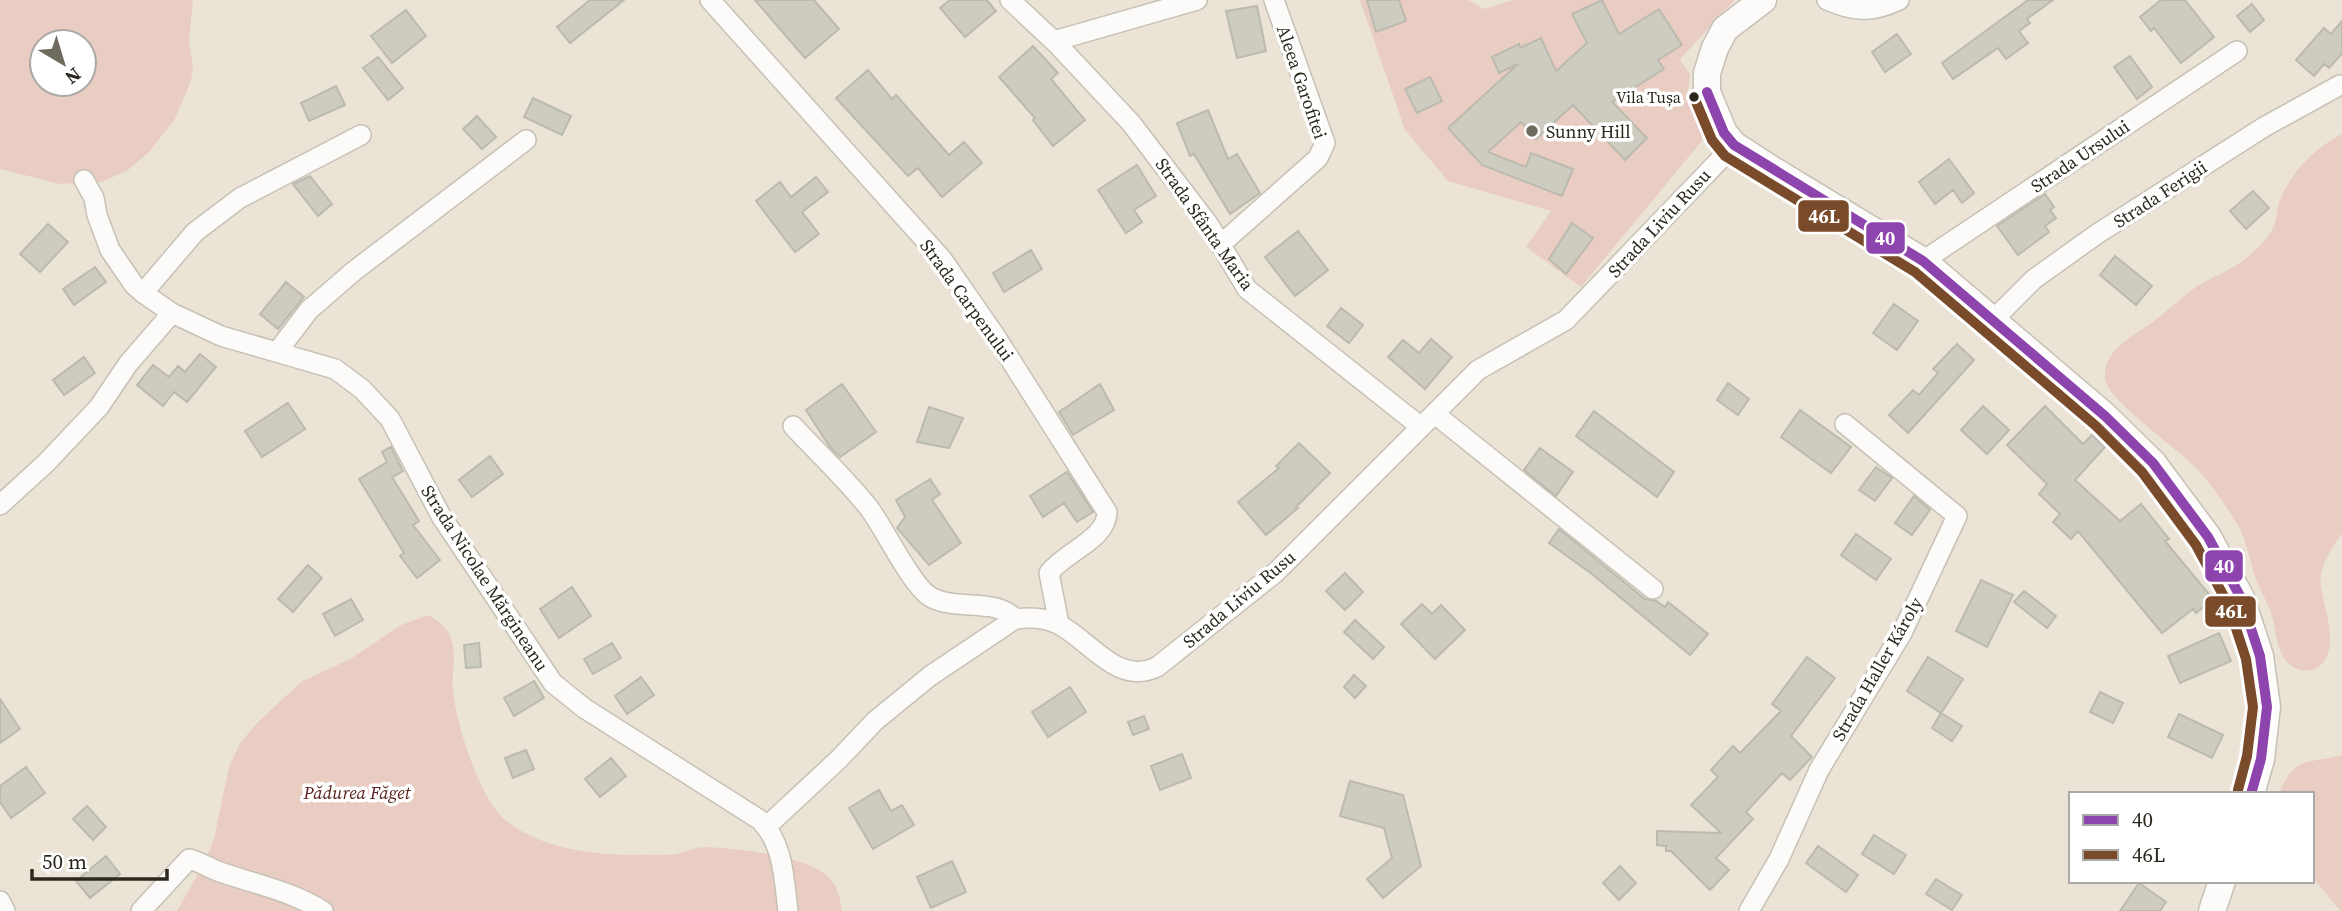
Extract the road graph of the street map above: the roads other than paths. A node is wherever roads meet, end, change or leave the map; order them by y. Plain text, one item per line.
1 (710, 0) edge
2 (1010, 0) edge
3 (1197, 0) edge
4 (1274, 0) edge
5 (1763, 0) edge
6 (1826, 0) edge
7 (1899, 0) edge
8 (1054, 41) junction
9 (2237, 51) dead end
10 (2340, 85) dead end
11 (361, 135) dead end
12 (526, 140) dead end
13 (1734, 145) junction
14 (84, 180) dead end
15 (1220, 245) junction
16 (1923, 261) junction
17 (144, 293) junction
18 (172, 313) junction
19 (1993, 320) junction
20 (278, 352) junction
21 (1428, 420) junction
22 (1845, 424) dead end
23 (793, 426) dead end
24 (0, 505) edge
25 (1653, 589) dead end
26 (1015, 619) junction
27 (1059, 624) junction
28 (2252, 792) edge
29 (766, 827) junction
30 (2221, 883) edge
31 (0, 901) edge
32 (5, 911) edge
33 (141, 911) edge
34 (323, 911) edge
35 (789, 911) edge
36 (1749, 911) edge
37 (2212, 911) edge

1 - 27 street, Strada Carpenului
2 - 8 street, Strada Sfânta Maria
3 - 8 street
4 - 15 street, Aleea Garofitei
5 - 13 main road
6 - 7 street
8 - 15 street, Strada Sfânta Maria
9 - 16 street, Strada Ursului
10 - 19 street, Strada Ferigii
11 - 17 street
12 - 20 street
13 - 16 main road
13 - 21 street, Strada Liviu Rusu
14 - 17 street, Strada Nicolae Mărgineanu
15 - 21 street, Strada Sfânta Maria
16 - 19 main road
17 - 18 street, Strada Nicolae Mărgineanu
18 - 20 street, Strada Nicolae Mărgineanu
18 - 24 street
19 - 28 main road
20 - 29 street, Strada Nicolae Mărgineanu
21 - 25 street, Strada Sfânta Maria
21 - 27 street, Strada Liviu Rusu
22 - 36 street, Strada Haller Károly
23 - 26 street, Strada Liviu Rusu
26 - 27 street, Strada Liviu Rusu
26 - 29 street
29 - 35 street, Strada Nicolae Mărgineanu
30 - 37 main road
31 - 32 street
33 - 34 street

